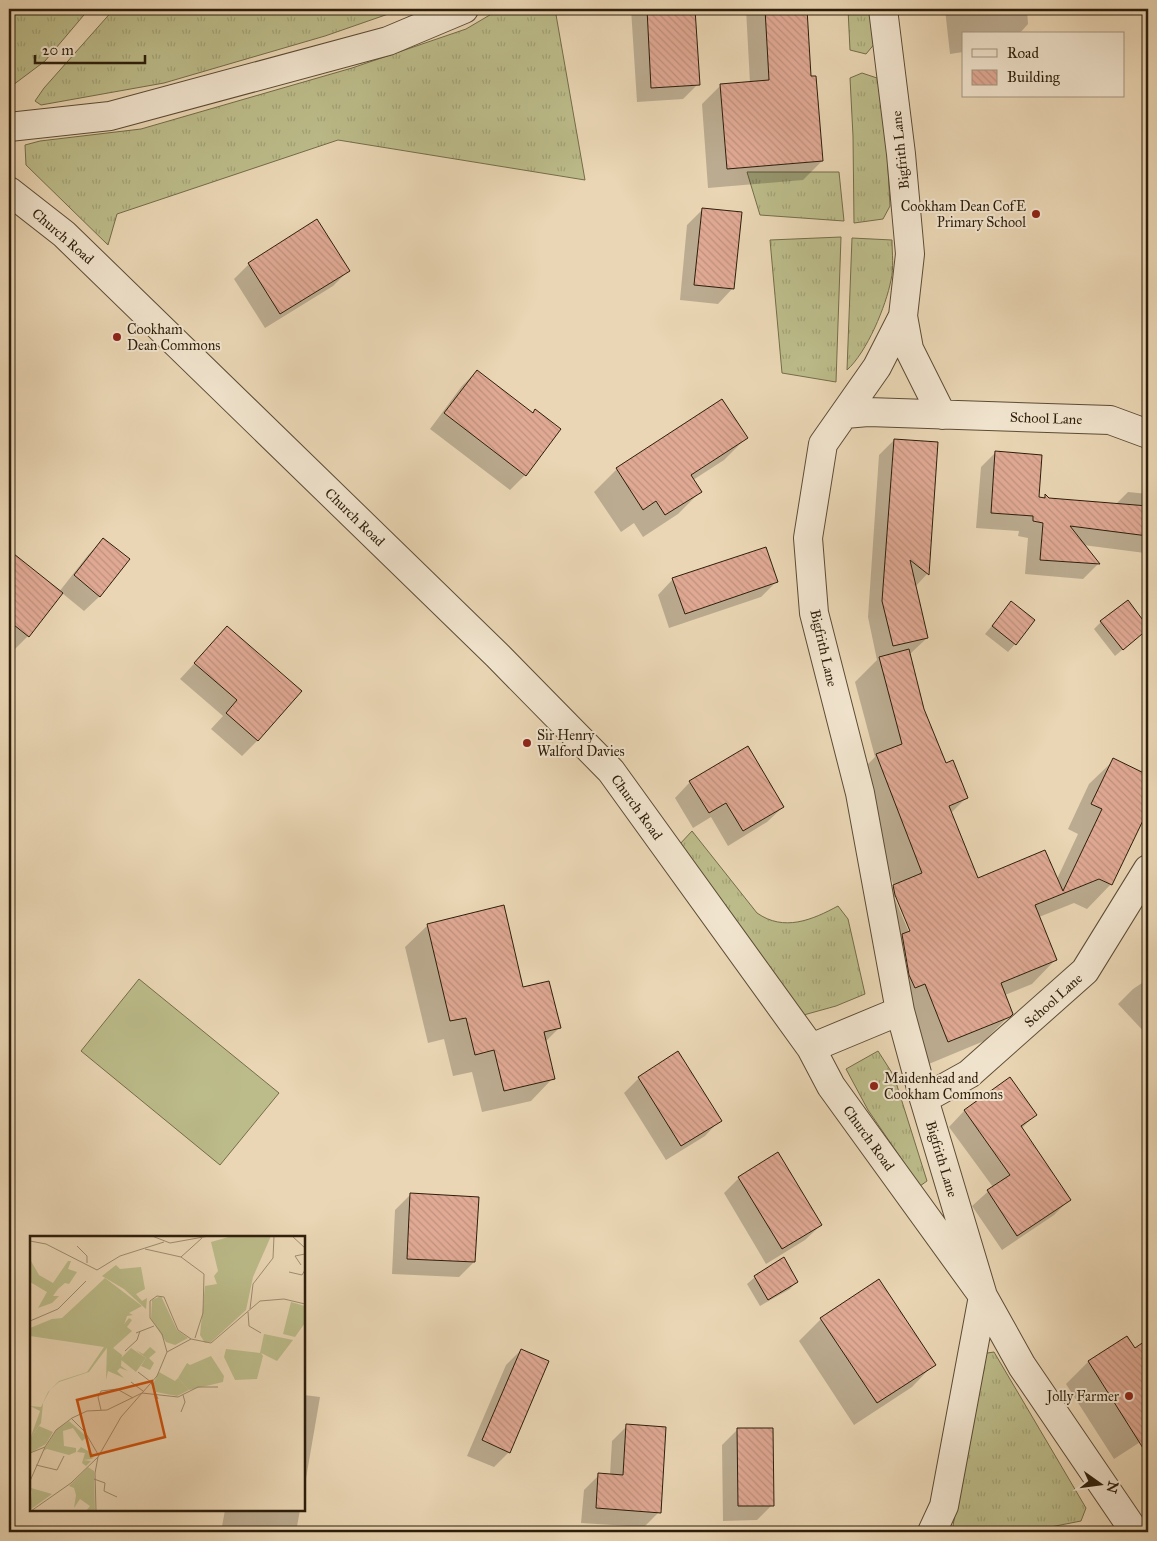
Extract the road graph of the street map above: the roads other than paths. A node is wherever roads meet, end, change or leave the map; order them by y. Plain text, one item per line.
1 (464, 9) edge
2 (883, 9) edge
3 (9, 126) edge
4 (9, 191) edge
5 (903, 316) junction
6 (845, 414) junction
7 (942, 416) junction
8 (1148, 434) edge
9 (1148, 869) edge
10 (900, 1012) junction
11 (810, 1048) junction
12 (924, 1099) junction
13 (983, 1296) junction
14 (1148, 1525) edge
15 (932, 1532) edge
16 (1135, 1532) edge
17 (1139, 1532) edge

1 - 3 street
2 - 5 street, Bigfrith Lane
4 - 11 street, Church Road
5 - 6 street, Bigfrith Lane
5 - 7 street
6 - 7 street, School Lane
6 - 10 street, Bigfrith Lane
7 - 8 street, School Lane
9 - 12 street, School Lane
10 - 11 street
10 - 12 street, Bigfrith Lane
11 - 13 street, Church Road
12 - 13 street, Bigfrith Lane
13 - 15 street
13 - 16 street, Church Road
14 - 17 street

